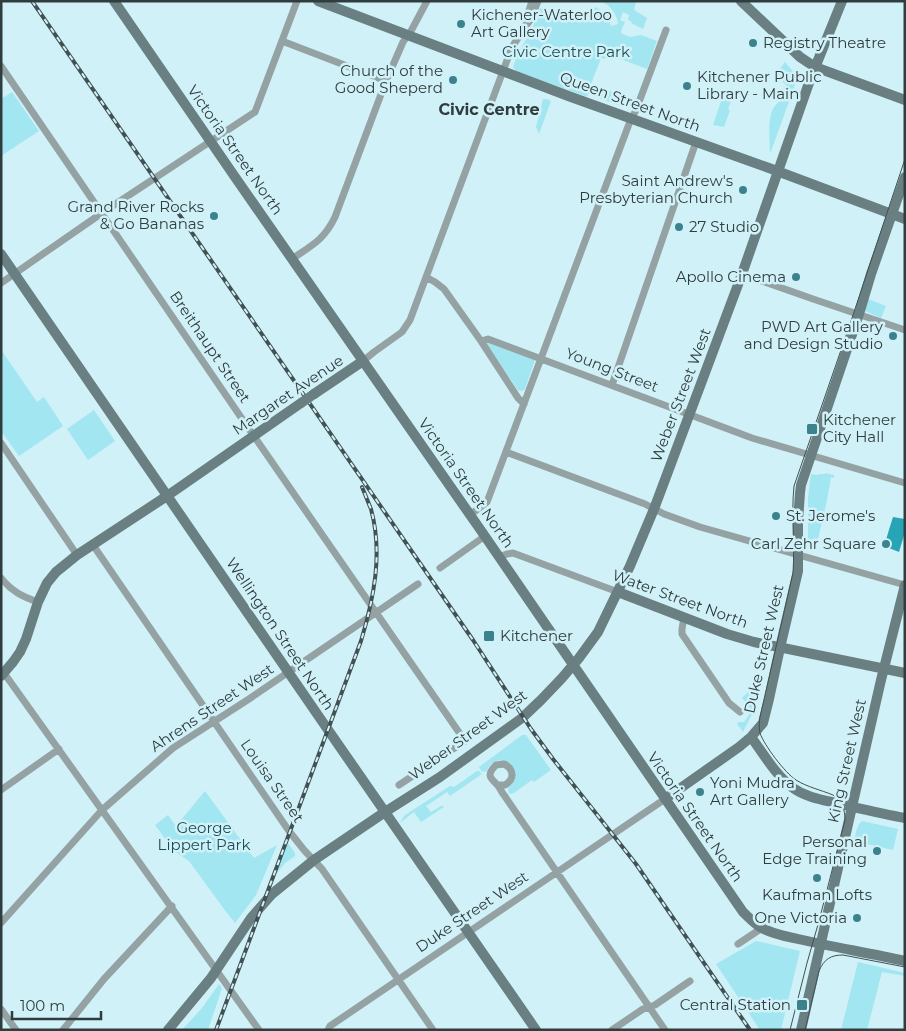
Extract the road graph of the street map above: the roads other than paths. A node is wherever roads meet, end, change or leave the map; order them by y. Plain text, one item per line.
1 (114, 1) edge
2 (297, 1) edge
3 (318, 1) edge
4 (427, 1) edge
5 (532, 1) edge
6 (538, 1) edge
7 (842, 1) edge
8 (746, 3) edge
9 (526, 26) junction
10 (666, 30) dead end
11 (407, 36) junction
12 (282, 41) junction
13 (1, 66) edge
14 (815, 67) junction
15 (503, 71) junction
16 (386, 81) junction
17 (905, 100) edge
18 (632, 118) junction
19 (211, 142) junction
20 (696, 142) junction
21 (778, 171) junction
22 (905, 177) edge
23 (102, 213) junction
24 (893, 214) junction
25 (905, 219) edge
26 (1, 254) edge
27 (292, 259) junction
28 (15, 274) junction
29 (742, 274) junction
30 (426, 277) junction
31 (1, 284) edge
32 (859, 314) junction
33 (905, 330) edge
34 (481, 341) junction
35 (541, 358) junction
36 (363, 361) junction
37 (612, 385) junction
38 (524, 404) junction
39 (690, 415) junction
40 (254, 436) junction
41 (1, 443) edge
42 (506, 452) junction
43 (811, 456) junction
44 (905, 483) edge
45 (167, 496) junction
46 (654, 509) junction
47 (470, 514) junction
48 (485, 536) junction
49 (93, 545) junction
50 (799, 555) junction
51 (77, 556) junction
52 (499, 557) junction
53 (440, 568) dead end
54 (1, 578) edge
55 (418, 584) dead end
56 (905, 585) edge
57 (618, 592) junction
58 (38, 602) junction
59 (376, 612) junction
60 (684, 617) junction
61 (780, 648) junction
62 (573, 665) junction
63 (884, 669) junction
64 (289, 672) junction
65 (905, 673) edge
66 (2, 674) edge
67 (740, 712) dead end
68 (214, 721) junction
69 (751, 737) junction
70 (465, 741) joint
71 (59, 749) junction
72 (399, 784) dead end
73 (498, 785) dead end
74 (1, 790) edge
75 (665, 799) junction
76 (852, 807) junction
77 (102, 810) junction
78 (385, 812) junction
79 (905, 818) edge
80 (314, 860) junction
81 (557, 872) junction
82 (172, 906) junction
83 (1, 923) edge
84 (762, 928) junction
85 (469, 932) junction
86 (738, 944) dead end
87 (820, 944) junction
88 (905, 961) edge
89 (216, 970) junction
90 (399, 980) junction
91 (690, 981) dead end
92 (649, 1007) junction
93 (2, 1011) edge
94 (16, 1030) edge
95 (63, 1030) edge
96 (168, 1030) edge
97 (259, 1030) edge
98 (328, 1030) edge
99 (433, 1030) edge
100 (536, 1030) edge
101 (612, 1030) edge
102 (665, 1030) edge
103 (794, 1030) edge
104 (801, 1030) edge

1 - 19 main road, Victoria Street North
2 - 12 street
3 - 11 main road, Queen Street North
4 - 11 street
5 - 9 street
6 - 9 street
7 - 14 main road, Weber Street West
8 - 14 main road
9 - 15 street, Margaret Avenue
10 - 18 street
11 - 15 main road, Queen Street North
11 - 16 street
12 - 16 street
12 - 19 street
13 - 23 street, Breithaupt Street
14 - 17 main road
14 - 21 main road, Weber Street West
15 - 18 main road, Queen Street North
15 - 30 street, Margaret Avenue
16 - 27 street
18 - 20 main road, Queen Street North
18 - 35 street
19 - 23 street
19 - 27 main road, Victoria Street North
20 - 21 main road, Queen Street North
20 - 37 street
21 - 24 main road, Queen Street North
21 - 29 main road, Weber Street West
22 - 24 main road, Duke Street West
23 - 28 street
23 - 40 street, Breithaupt Street
24 - 25 main road, Queen Street North
24 - 32 main road, Duke Street West
26 - 28 main road, Wellington Street North
27 - 36 main road, Victoria Street North
28 - 31 street
28 - 45 main road, Wellington Street North
29 - 32 street
29 - 39 main road, Weber Street West
30 - 34 street
30 - 36 street, Margaret Avenue
32 - 33 street
32 - 43 main road, Duke Street West
34 - 35 street, Young Street
34 - 38 street
35 - 37 street, Young Street
35 - 38 street
36 - 40 main road, Margaret Avenue, bridge
36 - 47 main road, Victoria Street North
37 - 39 street, Young Street
38 - 42 street
39 - 43 street, Young Street
39 - 46 main road, Weber Street West
40 - 45 main road, Margaret Avenue
40 - 59 street, Breithaupt Street
41 - 51 street
42 - 46 street
42 - 47 street
43 - 44 street, Young Street
43 - 50 main road, Duke Street West
45 - 49 main road, Margaret Avenue
45 - 64 main road, Wellington Street North
46 - 50 street
46 - 57 main road, Weber Street West
47 - 48 main road, Victoria Street North
48 - 52 main road, Victoria Street North
48 - 53 street
49 - 51 main road, Margaret Avenue
49 - 68 street, Louisa Street
50 - 56 street
50 - 61 main road, Duke Street West
51 - 58 main road, Margaret Avenue
52 - 57 street, Water Street North
52 - 62 main road, Victoria Street North
54 - 58 street
55 - 59 street, Ahrens Street West
56 - 63 main road, King Street West
57 - 60 main road, Water Street North
57 - 62 main road, Weber Street West
58 - 66 main road, Margaret Avenue
59 - 64 street, Ahrens Street West
59 - 70 street, Breithaupt Street
60 - 61 main road, Water Street North
60 - 67 street
61 - 63 main road, Water Street North
61 - 69 main road, Duke Street West
62 - 75 main road, Victoria Street North
62 - 78 main road, Weber Street West
63 - 65 main road, Water Street North
63 - 76 main road, King Street West
64 - 68 street, Ahrens Street West
64 - 78 main road, Wellington Street North
66 - 71 street
68 - 77 street, Ahrens Street West
68 - 80 street, Louisa Street
69 - 75 main road, Duke Street West
69 - 76 main road
70 - 72 street, Weber Street West
71 - 74 street
71 - 77 street
73 - 81 street
75 - 81 street, Duke Street West
75 - 84 main road, Victoria Street North
76 - 79 main road
76 - 87 main road, King Street West
77 - 82 street
77 - 83 street, Ahrens Street West
78 - 80 main road, Weber Street West
78 - 85 main road, Wellington Street North
80 - 89 main road, Weber Street West
80 - 90 street, Louisa Street
81 - 85 street, Duke Street West
81 - 92 street
82 - 89 street
82 - 95 street
84 - 86 street
84 - 87 main road, Victoria Street North
85 - 90 street, Duke Street West
85 - 100 main road, Wellington Street North
87 - 88 main road, Victoria Street North
87 - 103 main road, King Street West
87 - 104 main road, King Street West
89 - 96 main road, Weber Street West
89 - 97 street
90 - 98 street, Duke Street West
90 - 99 street, Louisa Street
91 - 92 street
92 - 101 street
92 - 102 street
93 - 94 street

